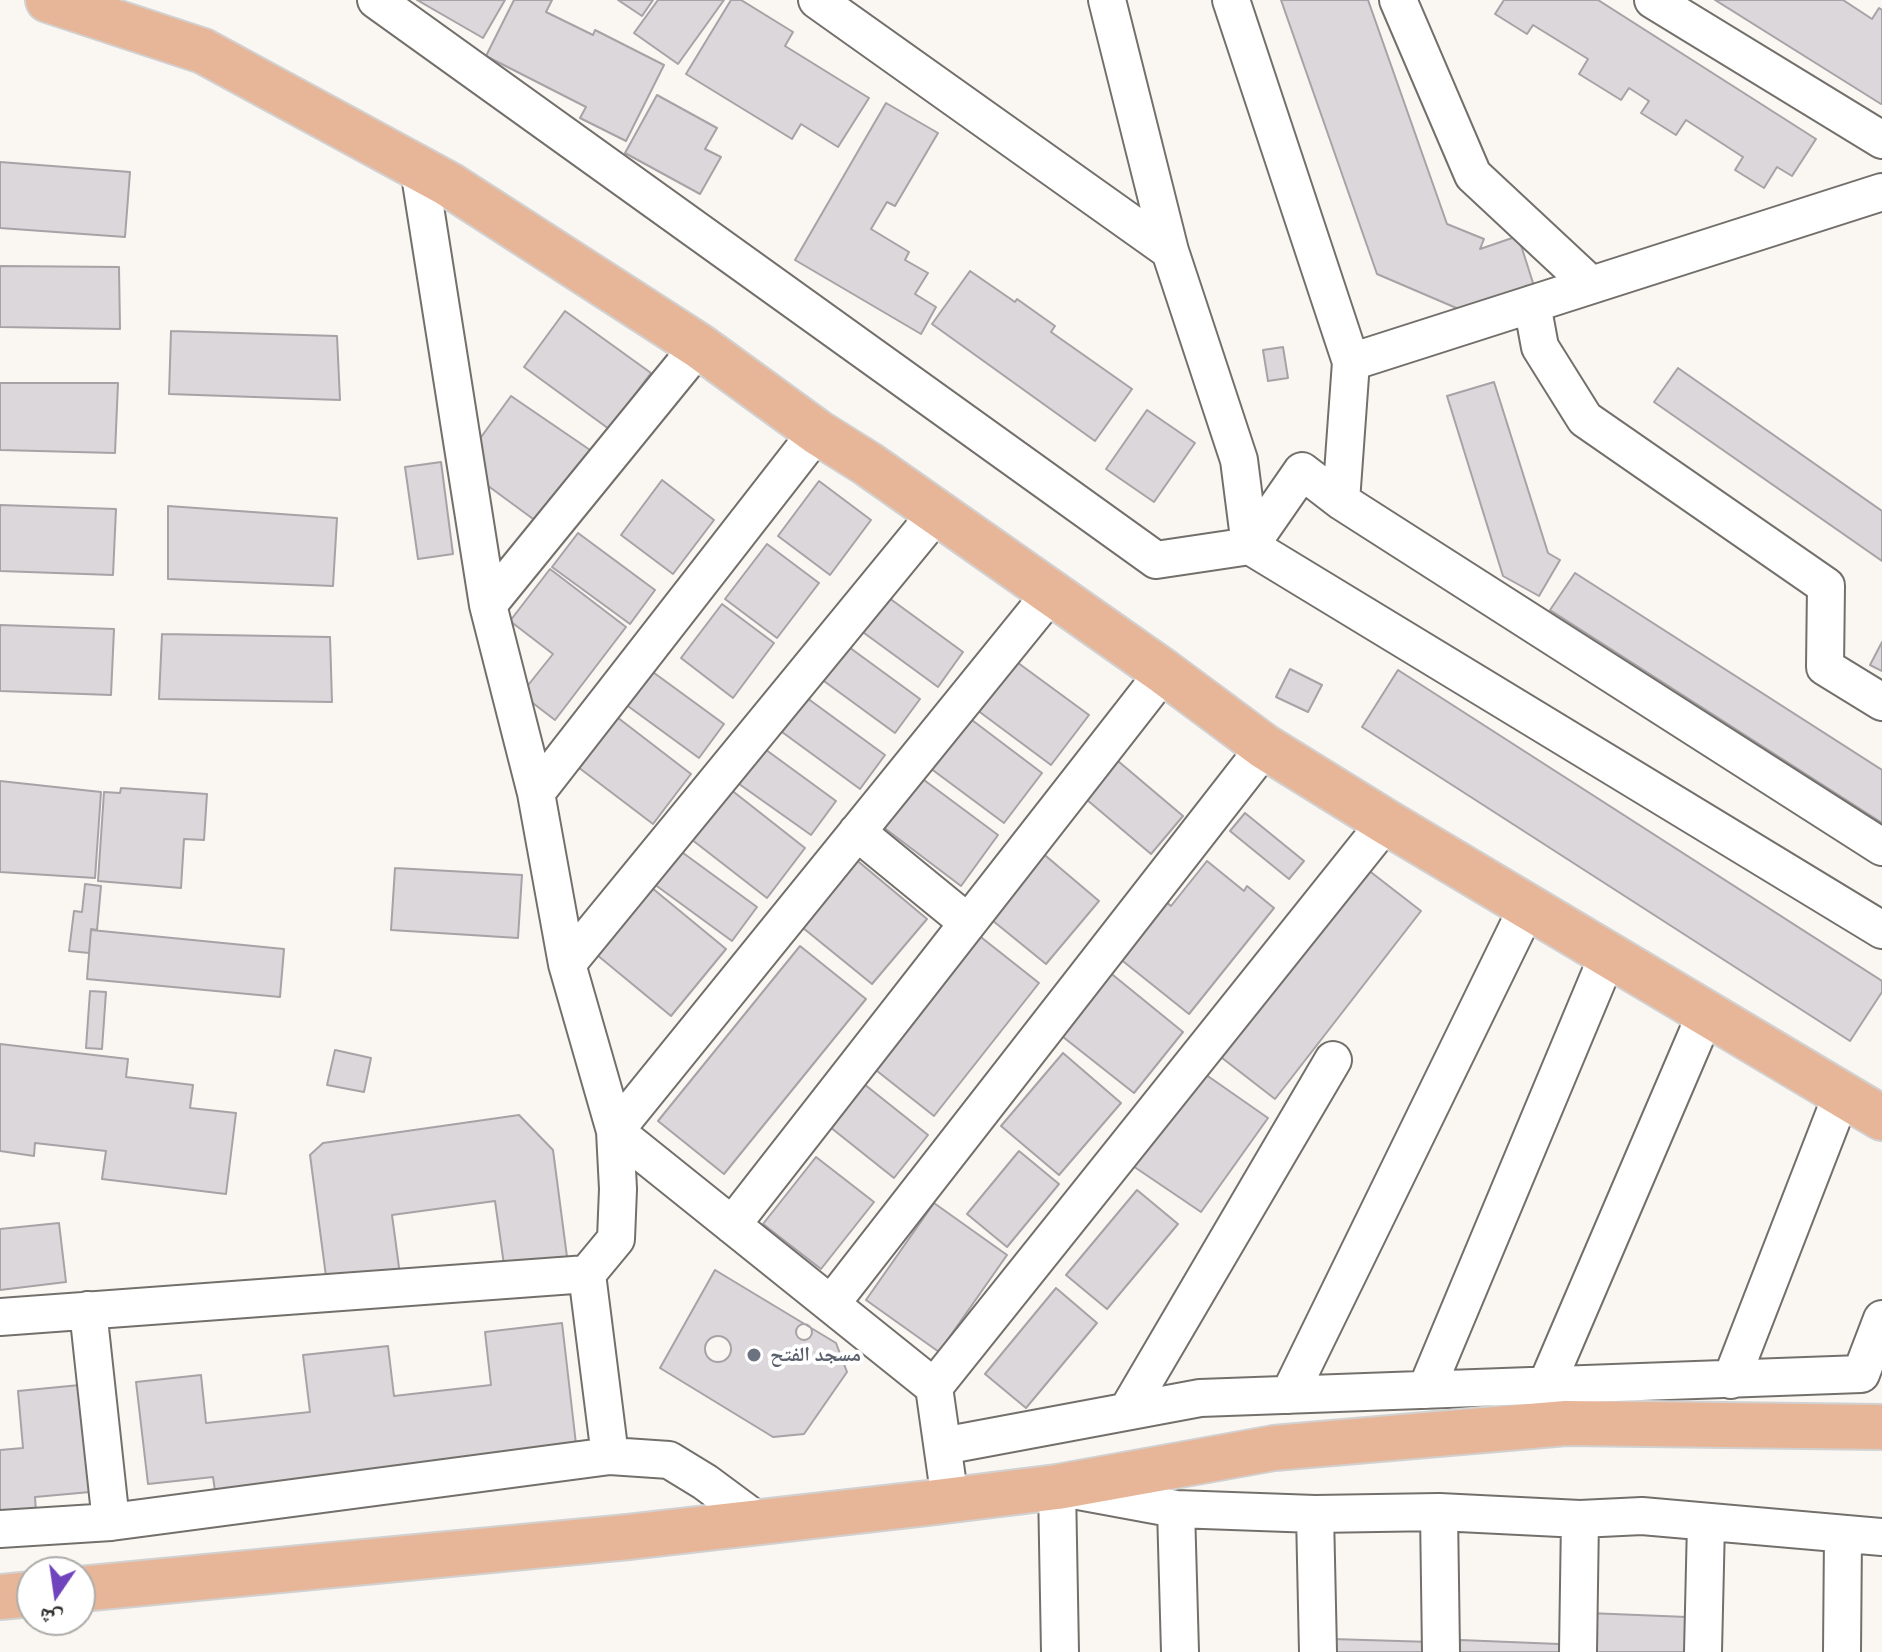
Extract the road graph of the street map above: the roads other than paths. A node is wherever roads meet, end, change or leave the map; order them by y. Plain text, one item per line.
1 (376, 0) edge
2 (817, 0) edge
3 (1107, 0) edge
4 (1231, 0) edge
5 (1398, 0) edge
6 (1653, 0) edge
7 (79, 4) edge
8 (1882, 140) edge
9 (419, 169) junction
10 (1882, 192) edge
11 (1170, 251) junction
12 (1591, 285) junction
13 (1532, 304) junction
14 (699, 346) junction
15 (1351, 362) junction
16 (817, 432) junction
17 (1341, 501) junction
18 (936, 514) junction
19 (1250, 546) junction
20 (1051, 593) junction
21 (488, 605) junction
22 (1164, 672) junction
23 (1882, 702) edge
24 (1265, 747) junction
25 (536, 793) junction
26 (1386, 822) junction
27 (857, 832) junction
28 (1882, 847) edge
29 (1528, 906) junction
30 (967, 922) junction
31 (1882, 930) edge
32 (1608, 955) junction
33 (567, 964) junction
34 (1706, 1013) junction
35 (1333, 1060) dead end
36 (1842, 1094) junction
37 (1882, 1118) edge
38 (615, 1131) junction
39 (732, 1225) junction
40 (587, 1274) junction
41 (831, 1304) junction
42 (88, 1310) junction
43 (0, 1317) edge
44 (1882, 1319) edge
45 (1731, 1380) junction
46 (1546, 1386) junction
47 (934, 1387) junction
48 (1426, 1390) junction
49 (1289, 1395) junction
50 (1127, 1411) junction
51 (1882, 1427) edge
52 (943, 1446) junction
53 (610, 1456) junction
54 (1057, 1487) junction
55 (950, 1500) junction
56 (1176, 1509) junction
57 (1439, 1512) junction
58 (1315, 1514) junction
59 (1580, 1519) junction
60 (111, 1522) junction
61 (759, 1522) junction
62 (1706, 1523) junction
63 (0, 1529) edge
64 (1843, 1535) junction
65 (1882, 1537) edge
66 (96, 1587) edge
67 (1060, 1652) edge
68 (1180, 1652) edge
69 (1318, 1652) edge
70 (1441, 1652) edge
71 (1578, 1652) edge
72 (1703, 1652) edge
73 (1842, 1652) edge

1 - 19 street
2 - 11 street
3 - 11 street
4 - 15 street
5 - 12 street
6 - 8 street
7 - 9 main road
9 - 14 main road
9 - 21 street
10 - 12 street
11 - 19 street
12 - 13 street
13 - 15 street
13 - 23 street
14 - 16 main road
14 - 21 street
15 - 17 street
16 - 18 main road
16 - 25 street
17 - 19 street
17 - 28 street
18 - 20 main road
18 - 33 street
19 - 31 street
20 - 22 main road
20 - 27 street
21 - 25 street
22 - 24 main road
22 - 30 street
24 - 26 main road
24 - 41 street
25 - 33 street
26 - 29 main road
26 - 47 street
27 - 30 street
27 - 38 street
29 - 32 main road
29 - 49 street
30 - 39 street
32 - 34 main road
32 - 48 street
33 - 38 street
34 - 36 main road
34 - 46 street
35 - 50 street
36 - 37 main road
36 - 45 street
38 - 39 street
38 - 40 street
39 - 41 street
40 - 42 street
40 - 53 street
41 - 47 street
42 - 43 street
42 - 60 street
44 - 45 street
45 - 46 street
46 - 48 street
47 - 52 street
48 - 49 street
49 - 50 street
50 - 52 street
51 - 54 main road
52 - 55 street
53 - 60 street
53 - 61 street
54 - 55 main road
54 - 56 street
54 - 67 street
55 - 61 main road
56 - 58 street
56 - 68 street
57 - 58 street
57 - 59 street
57 - 70 street
58 - 69 street
59 - 62 street
59 - 71 street
60 - 63 street
61 - 66 main road
62 - 64 street
62 - 72 street
64 - 65 street
64 - 73 street

